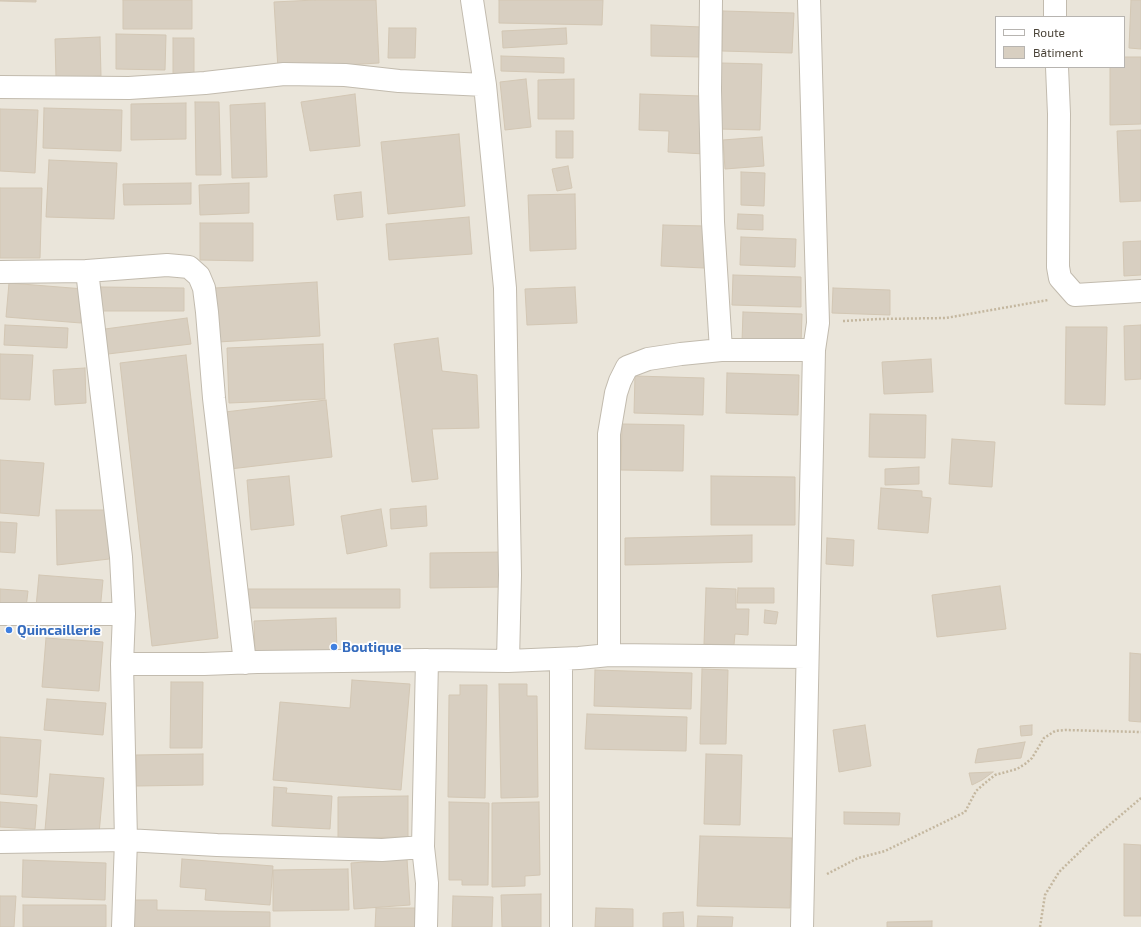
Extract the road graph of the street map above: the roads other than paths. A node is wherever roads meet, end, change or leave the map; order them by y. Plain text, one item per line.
1 (472, 0) edge
2 (711, 0) edge
3 (809, 0) edge
4 (1054, 0) edge
5 (1055, 16) edge
6 (1057, 68) edge
7 (485, 85) junction
8 (0, 87) edge
9 (88, 271) junction
10 (0, 272) edge
11 (1141, 291) edge
12 (721, 350) junction
13 (814, 350) junction
14 (0, 614) edge
15 (124, 614) junction
16 (609, 655) junction
17 (807, 657) junction
18 (561, 659) junction
19 (427, 660) junction
20 (508, 661) junction
21 (245, 662) junction
22 (122, 664) junction
23 (126, 840) junction
24 (0, 842) edge
25 (423, 847) junction
26 (123, 927) edge
27 (426, 927) edge
28 (561, 927) edge
29 (802, 927) edge

1 - 7 street
2 - 12 street
3 - 13 street
4 - 5 street
6 - 11 street
7 - 8 street
7 - 20 street
9 - 10 street
9 - 15 street
9 - 21 street
12 - 13 street
12 - 16 street
13 - 17 street
14 - 15 street
15 - 22 street
16 - 17 street
16 - 18 street
17 - 29 street
18 - 20 street
18 - 28 street
19 - 20 street
19 - 21 street
19 - 25 street
21 - 22 street
22 - 23 street
23 - 24 street
23 - 25 street
23 - 26 street
25 - 27 street

